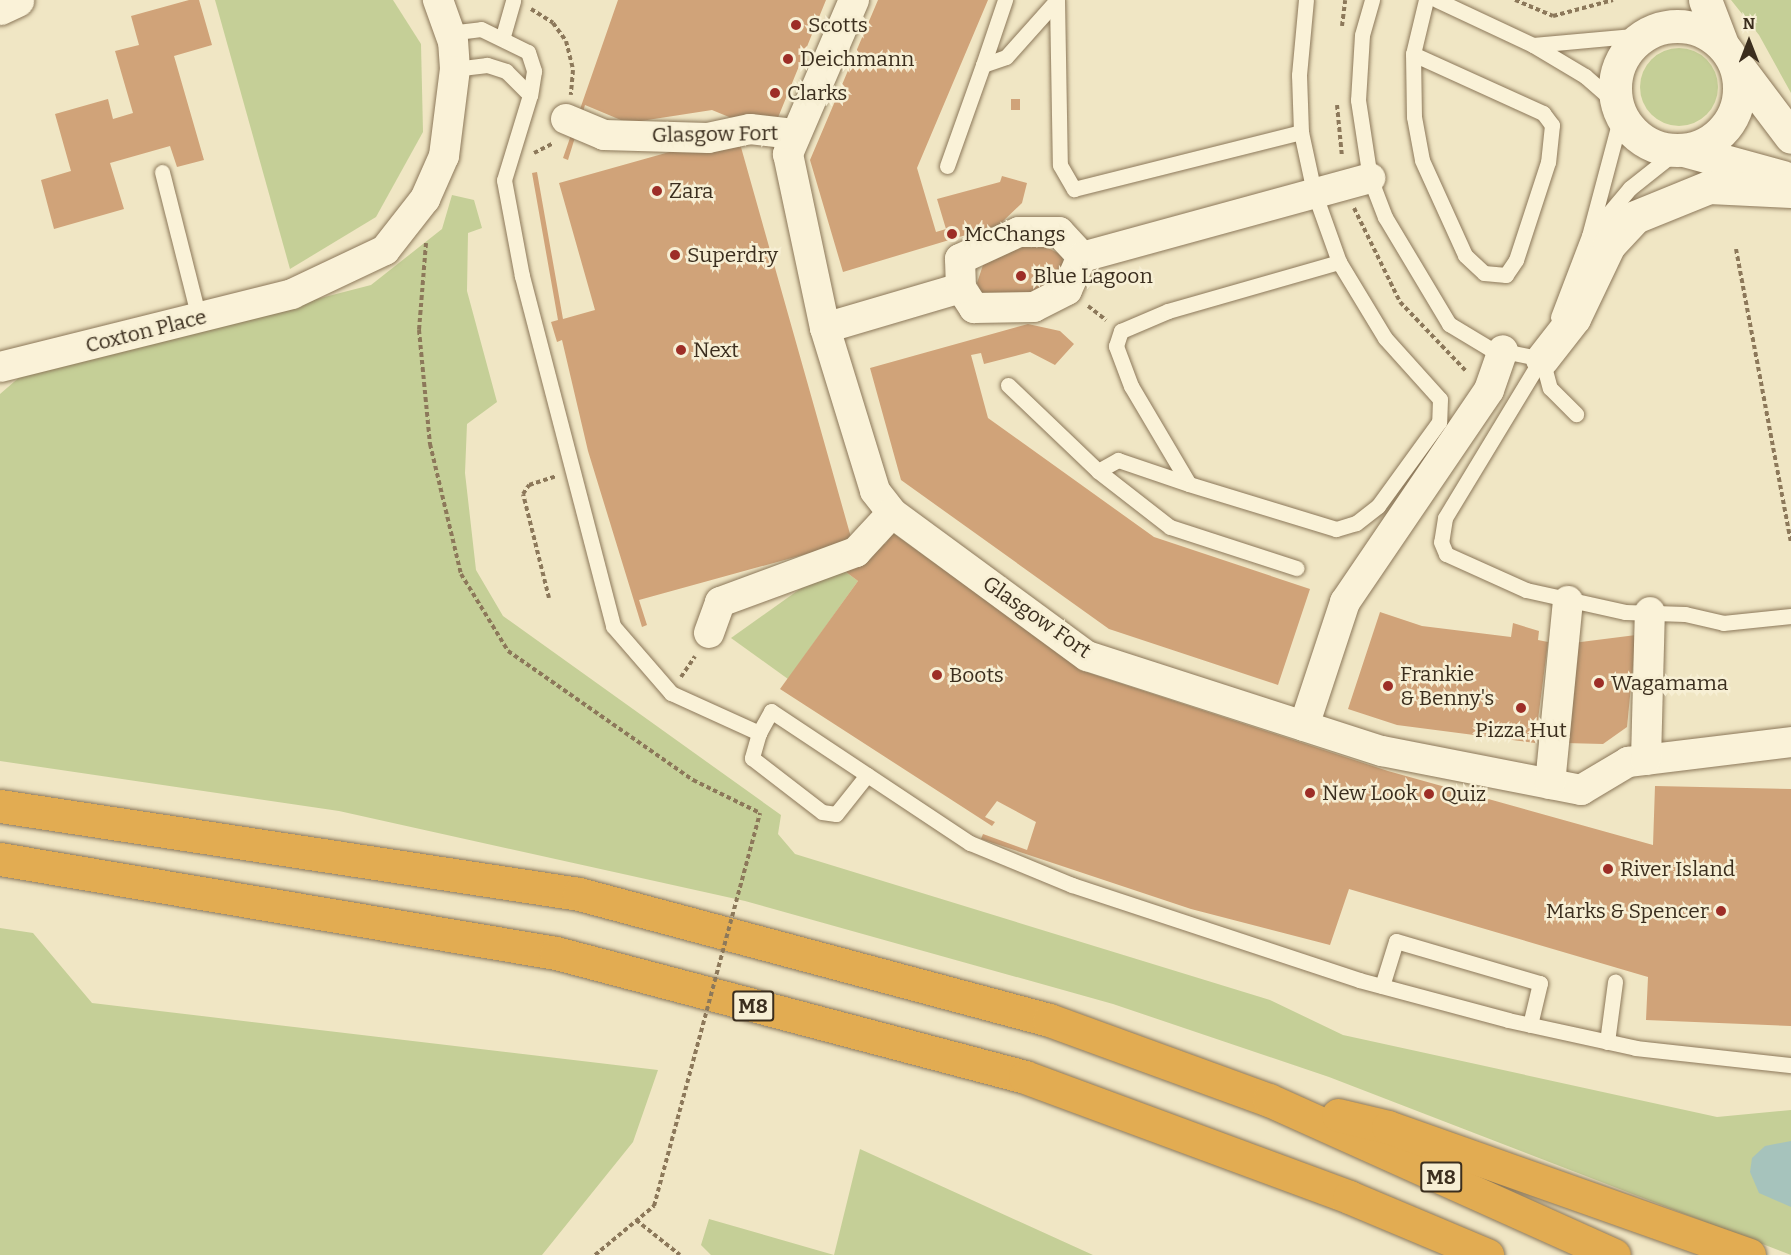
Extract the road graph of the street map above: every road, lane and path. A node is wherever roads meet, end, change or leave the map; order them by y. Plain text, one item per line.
1 (17, 0) edge
2 (438, 0) edge
3 (513, 0) edge
4 (854, 0) edge
5 (1005, 0) edge
6 (1057, 0) edge
7 (1306, 0) edge
8 (1372, 0) edge
9 (1426, 0) edge
10 (1515, 0) edge
11 (1613, 0) edge
12 (1662, 0) edge
13 (1705, 0) edge
14 (1441, 1) edge
15 (0, 8) edge
16 (449, 33) junction
17 (1646, 33) junction
18 (503, 36) junction
19 (1533, 45) junction
20 (1413, 54) junction
21 (1729, 54) junction
22 (983, 65) junction
23 (455, 69) junction
24 (530, 95) junction
25 (1619, 110) junction
26 (566, 119) dead end
27 (1301, 132) junction
28 (794, 134) junction
29 (1791, 137) edge
30 (1681, 150) junction
31 (947, 166) dead end
32 (162, 172) dead end
33 (1370, 178) junction
34 (1791, 180) edge
35 (1791, 191) edge
36 (1314, 192) junction
37 (425, 199) junction
38 (1589, 237) junction
39 (1736, 249) dead end
40 (1082, 257) junction
41 (1339, 262) junction
42 (961, 288) junction
43 (1066, 290) junction
44 (199, 318) junction
45 (825, 328) junction
46 (1121, 331) junction
47 (1503, 350) junction
48 (1542, 359) junction
49 (0, 367) edge
50 (1008, 385) dead end
51 (1576, 414) dead end
52 (1098, 471) junction
53 (570, 472) junction
54 (1189, 484) junction
55 (892, 513) junction
56 (1791, 543) edge
57 (1296, 568) dead end
58 (549, 598) dead end
59 (1568, 601) junction
60 (1650, 612) junction
61 (1791, 616) edge
62 (709, 633) joint
63 (671, 693) junction
64 (1304, 726) junction
65 (759, 734) junction
66 (1791, 742) edge
67 (1646, 760) junction
68 (867, 776) junction
69 (1550, 784) junction
70 (0, 806) edge
71 (0, 859) edge
72 (1615, 982) dead end
73 (1382, 986) junction
74 (1530, 1025) junction
75 (1607, 1042) junction
76 (1791, 1065) edge
77 (1269, 1100) junction
78 (636, 1220) junction
79 (1484, 1254) edge
80 (595, 1255) edge
81 (680, 1255) edge
82 (1614, 1255) edge
83 (1749, 1255) edge

1 - 15 street
2 - 16 street, Coxton Place
3 - 18 lane
4 - 28 street, Glasgow Fort
5 - 22 lane
6 - 22 lane
6 - 27 lane
7 - 27 lane
8 - 33 lane
9 - 20 lane
10 - 11 path
12 - 17 street
13 - 21 street
14 - 19 lane
16 - 18 lane
16 - 23 street, Coxton Place
17 - 19 lane
17 - 21 street
17 - 25 street
18 - 24 lane
19 - 25 lane
20 - 20 lane
21 - 29 street
21 - 30 street
22 - 31 lane
23 - 24 lane
23 - 37 street, Coxton Place
24 - 53 lane
25 - 30 street
25 - 38 lane
26 - 28 street, Glasgow Fort
27 - 36 lane
28 - 45 street, Glasgow Fort
30 - 34 street
30 - 38 lane
32 - 44 lane
33 - 36 street
33 - 47 lane
35 - 48 street
36 - 40 street
36 - 41 lane
37 - 44 street, Coxton Place
37 - 78 path, bridge
38 - 48 lane
39 - 56 path
40 - 42 street
40 - 43 street
41 - 46 lane
41 - 54 lane
42 - 43 street
42 - 45 street
43 - 46 path
44 - 49 street, Coxton Place
45 - 55 street, Glasgow Fort
46 - 54 lane
47 - 48 lane
47 - 64 street
48 - 51 lane
48 - 59 lane
50 - 52 lane
52 - 54 lane
52 - 57 lane
53 - 58 path
53 - 63 lane
55 - 62 street
55 - 64 street, Glasgow Fort
59 - 60 lane
59 - 69 street
60 - 61 lane
60 - 67 street
62 - 63 path
63 - 65 lane
64 - 69 street, Glasgow Fort
65 - 68 lane
65 - 68 lane
66 - 67 street
67 - 69 street, Glasgow Fort
68 - 73 lane
70 - 77 highway, M8
71 - 79 highway, M8
72 - 75 lane
73 - 74 lane
73 - 74 lane
74 - 75 lane
75 - 76 lane
77 - 82 highway, M8
77 - 83 highway
78 - 80 path
78 - 81 path

